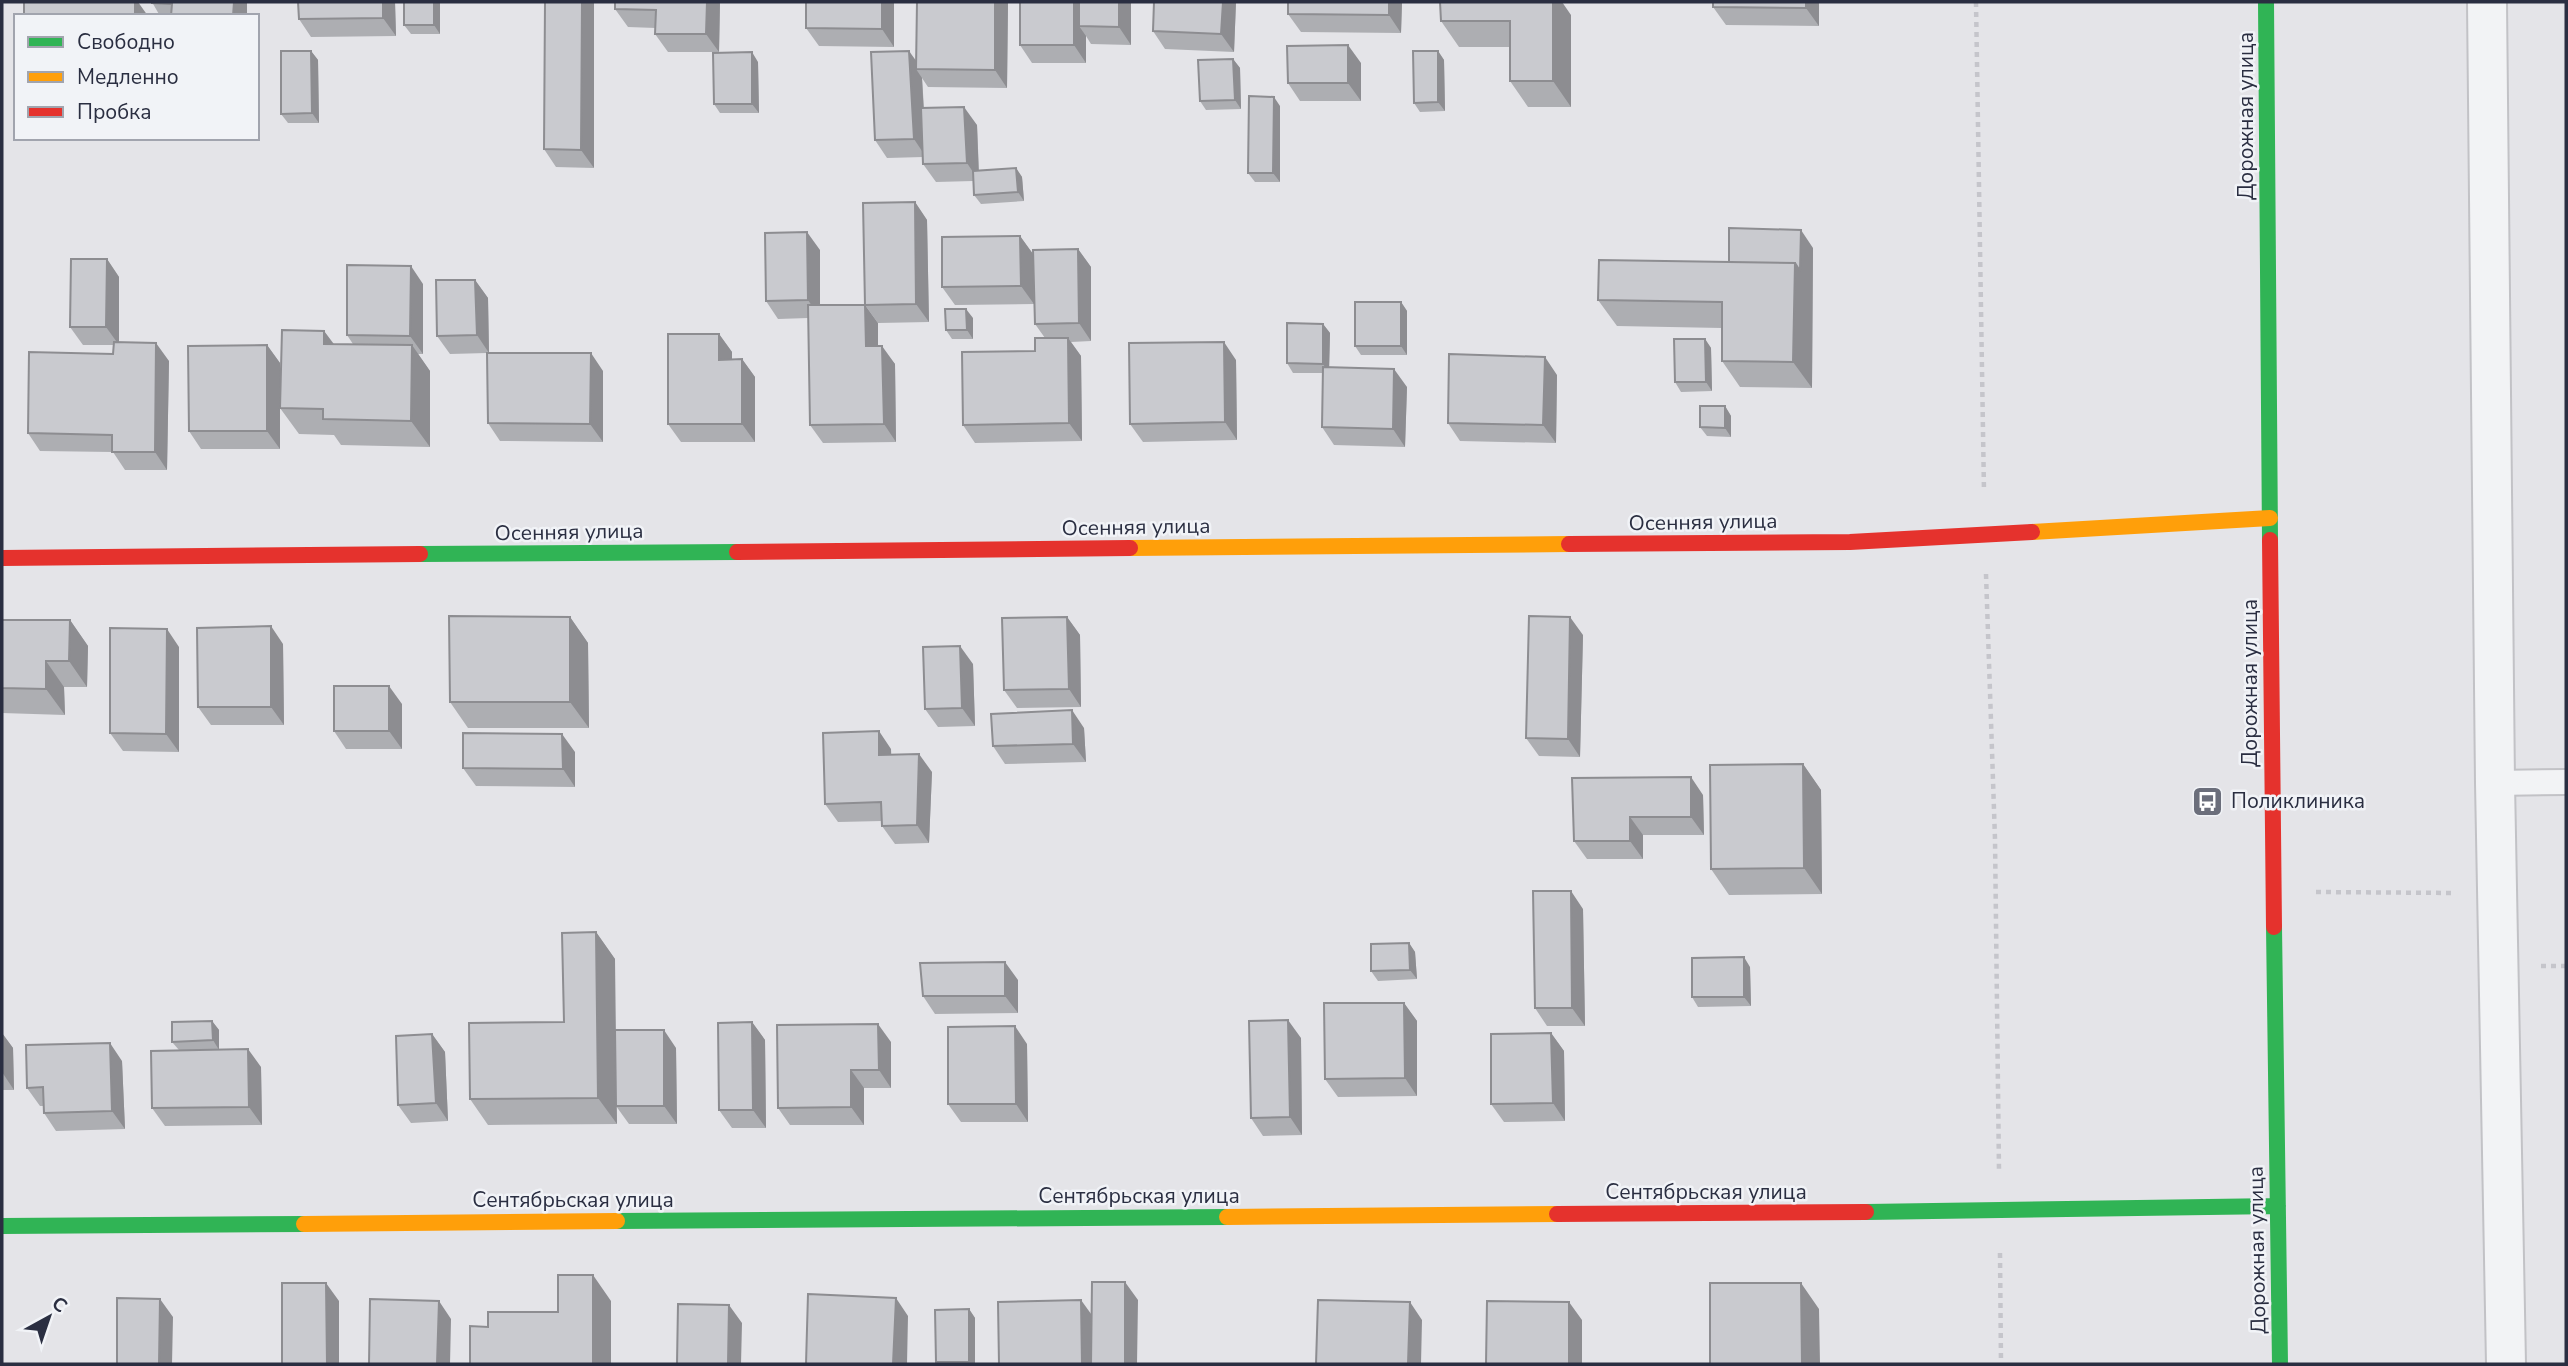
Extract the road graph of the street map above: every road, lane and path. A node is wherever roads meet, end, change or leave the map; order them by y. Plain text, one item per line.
1 (1976, 2) edge
2 (2266, 2) edge
3 (2487, 2) edge
4 (2270, 518) junction
5 (1984, 534) junction
6 (2, 558) edge
7 (2566, 782) edge
8 (2495, 783) junction
9 (2316, 892) dead end
10 (2497, 893) junction
11 (2533, 966) dead end
12 (2566, 966) edge
13 (2277, 1206) junction
14 (1999, 1211) junction
15 (2, 1226) edge
16 (2001, 1364) edge
17 (2280, 1364) edge
18 (2506, 1364) edge

1 - 5 path
2 - 4 street, Дорожная улица
3 - 8 street
4 - 5 street, Осенняя улица
4 - 13 street, Дорожная улица
5 - 6 street, Осенняя улица
5 - 14 path
7 - 8 lane
8 - 10 street
9 - 10 path
10 - 18 street
11 - 12 path
13 - 14 street, Сентябрьская улица
13 - 17 street, Дорожная улица
14 - 15 street, Сентябрьская улица
14 - 16 path

